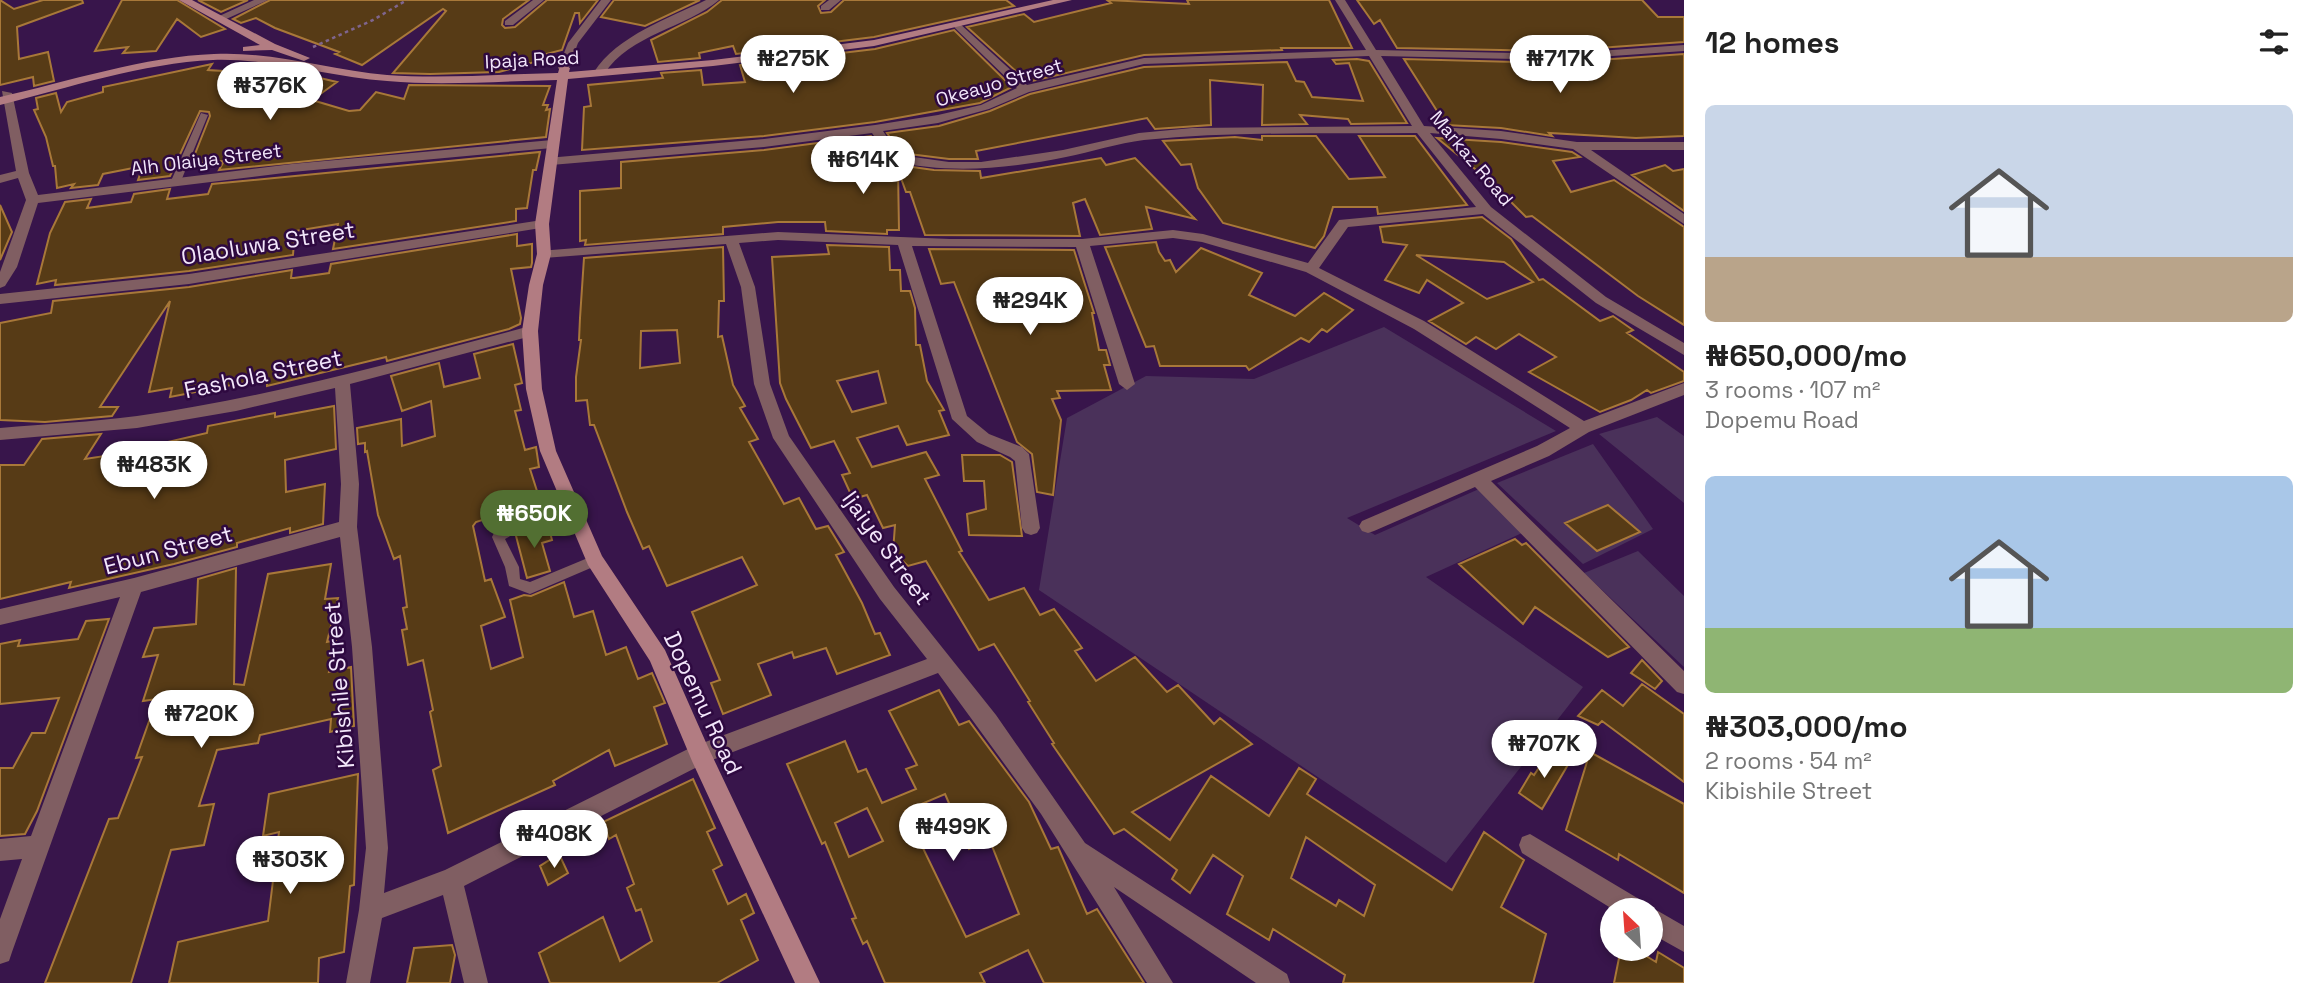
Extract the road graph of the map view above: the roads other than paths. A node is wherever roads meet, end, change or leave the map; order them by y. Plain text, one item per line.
1 (184, 0) edge
2 (263, 0) edge
3 (539, 0) edge
4 (606, 0) edge
5 (713, 0) edge
6 (836, 0) edge
7 (1040, 0) edge
8 (1067, 0) edge
9 (1340, 0) edge
10 (825, 8) dead end
11 (220, 18) junction
12 (509, 23) dead end
13 (959, 26) junction
14 (273, 47) junction
15 (1684, 48) edge
16 (1374, 53) junction
17 (261, 57) junction
18 (601, 69) junction
19 (563, 72) junction
20 (1025, 89) junction
21 (4, 97) edge
22 (204, 115) dead end
23 (875, 129) junction
24 (1420, 129) junction
25 (1577, 146) junction
26 (1684, 146) edge
27 (552, 153) junction
28 (23, 173) junction
29 (0, 179) edge
30 (176, 181) junction
31 (33, 200) junction
32 (1486, 210) junction
33 (1684, 220) edge
34 (542, 224) junction
35 (731, 240) junction
36 (904, 242) junction
37 (1082, 243) junction
38 (544, 254) junction
39 (5, 269) edge
40 (1311, 269) junction
41 (0, 283) edge
42 (0, 299) edge
43 (530, 331) junction
44 (1684, 350) edge
45 (342, 381) junction
46 (1126, 384) dead end
47 (1684, 389) edge
48 (1583, 428) junction
49 (0, 434) edge
50 (1477, 478) junction
51 (572, 511) junction
52 (1368, 526) dead end
53 (348, 527) junction
54 (1031, 528) dead end
55 (594, 560) junction
56 (134, 586) junction
57 (0, 617) edge
58 (942, 663) junction
59 (1684, 685) edge
60 (700, 754) junction
61 (1530, 845) dead end
62 (41, 846) junction
63 (1077, 849) junction
64 (0, 850) edge
65 (451, 880) junction
66 (1616, 898) edge
67 (371, 910) junction
68 (1663, 927) edge
69 (1684, 940) edge
70 (0, 952) edge
71 (358, 983) edge
72 (476, 983) edge
73 (808, 983) edge
74 (1161, 983) edge
75 (1278, 983) edge

1 - 11 main road
2 - 11 street
3 - 12 street
4 - 19 street
5 - 18 street
6 - 10 street
7 - 18 main road, Ipaja Road
8 - 13 main road, Ipaja Road
9 - 16 street, Markaz Road
11 - 14 main road
13 - 18 main road, Ipaja Road
13 - 20 street
14 - 17 main road
14 - 19 main road, Ipaja Road
14 - 21 main road, Ipaja Road
15 - 16 street, Okeayo Street
16 - 20 street, Okeayo Street
16 - 24 street, Markaz Road
17 - 19 main road, Ipaja Road
17 - 21 main road, Ipaja Road
18 - 19 main road, Ipaja Road
19 - 27 main road, Dopemu Road
20 - 23 street, Okeayo Street
21 - 28 street
22 - 30 lane
23 - 24 street
23 - 27 street, Okeayo Street
24 - 25 street
24 - 32 street, Markaz Road
25 - 26 street
25 - 33 street
27 - 30 street, Alh Olaiya Street
27 - 34 main road, Dopemu Road
28 - 29 street
28 - 31 street
30 - 31 street, Alh Olaiya Street
31 - 39 street
32 - 40 street
32 - 44 street, Markaz Road
34 - 38 main road, Dopemu Road
34 - 42 street, Olaoluwa Street
35 - 36 street
35 - 38 street
35 - 58 street, Ijaiye Street
36 - 37 street
36 - 54 street
37 - 40 street
37 - 46 street
38 - 43 main road, Dopemu Road
39 - 41 street
40 - 48 street
43 - 45 street, Fashola Street
43 - 51 main road, Dopemu Road
45 - 49 street, Fashola Street
45 - 53 street, Kibishile Street
47 - 48 street
48 - 50 street
50 - 52 street
50 - 59 street
51 - 55 main road, Dopemu Road
51 - 55 lane
53 - 56 street, Ebun Street
53 - 67 street, Kibishile Street
55 - 60 main road, Dopemu Road
56 - 57 street, Ebun Street
56 - 62 street
58 - 60 street
58 - 63 street, Ijaiye Street
60 - 65 street
60 - 73 main road, Dopemu Road
61 - 66 street
62 - 64 street
62 - 70 street
63 - 74 street, Ijaiye Street
63 - 75 street
65 - 67 street
65 - 72 street
67 - 71 street, Kibishile Street
68 - 69 street

